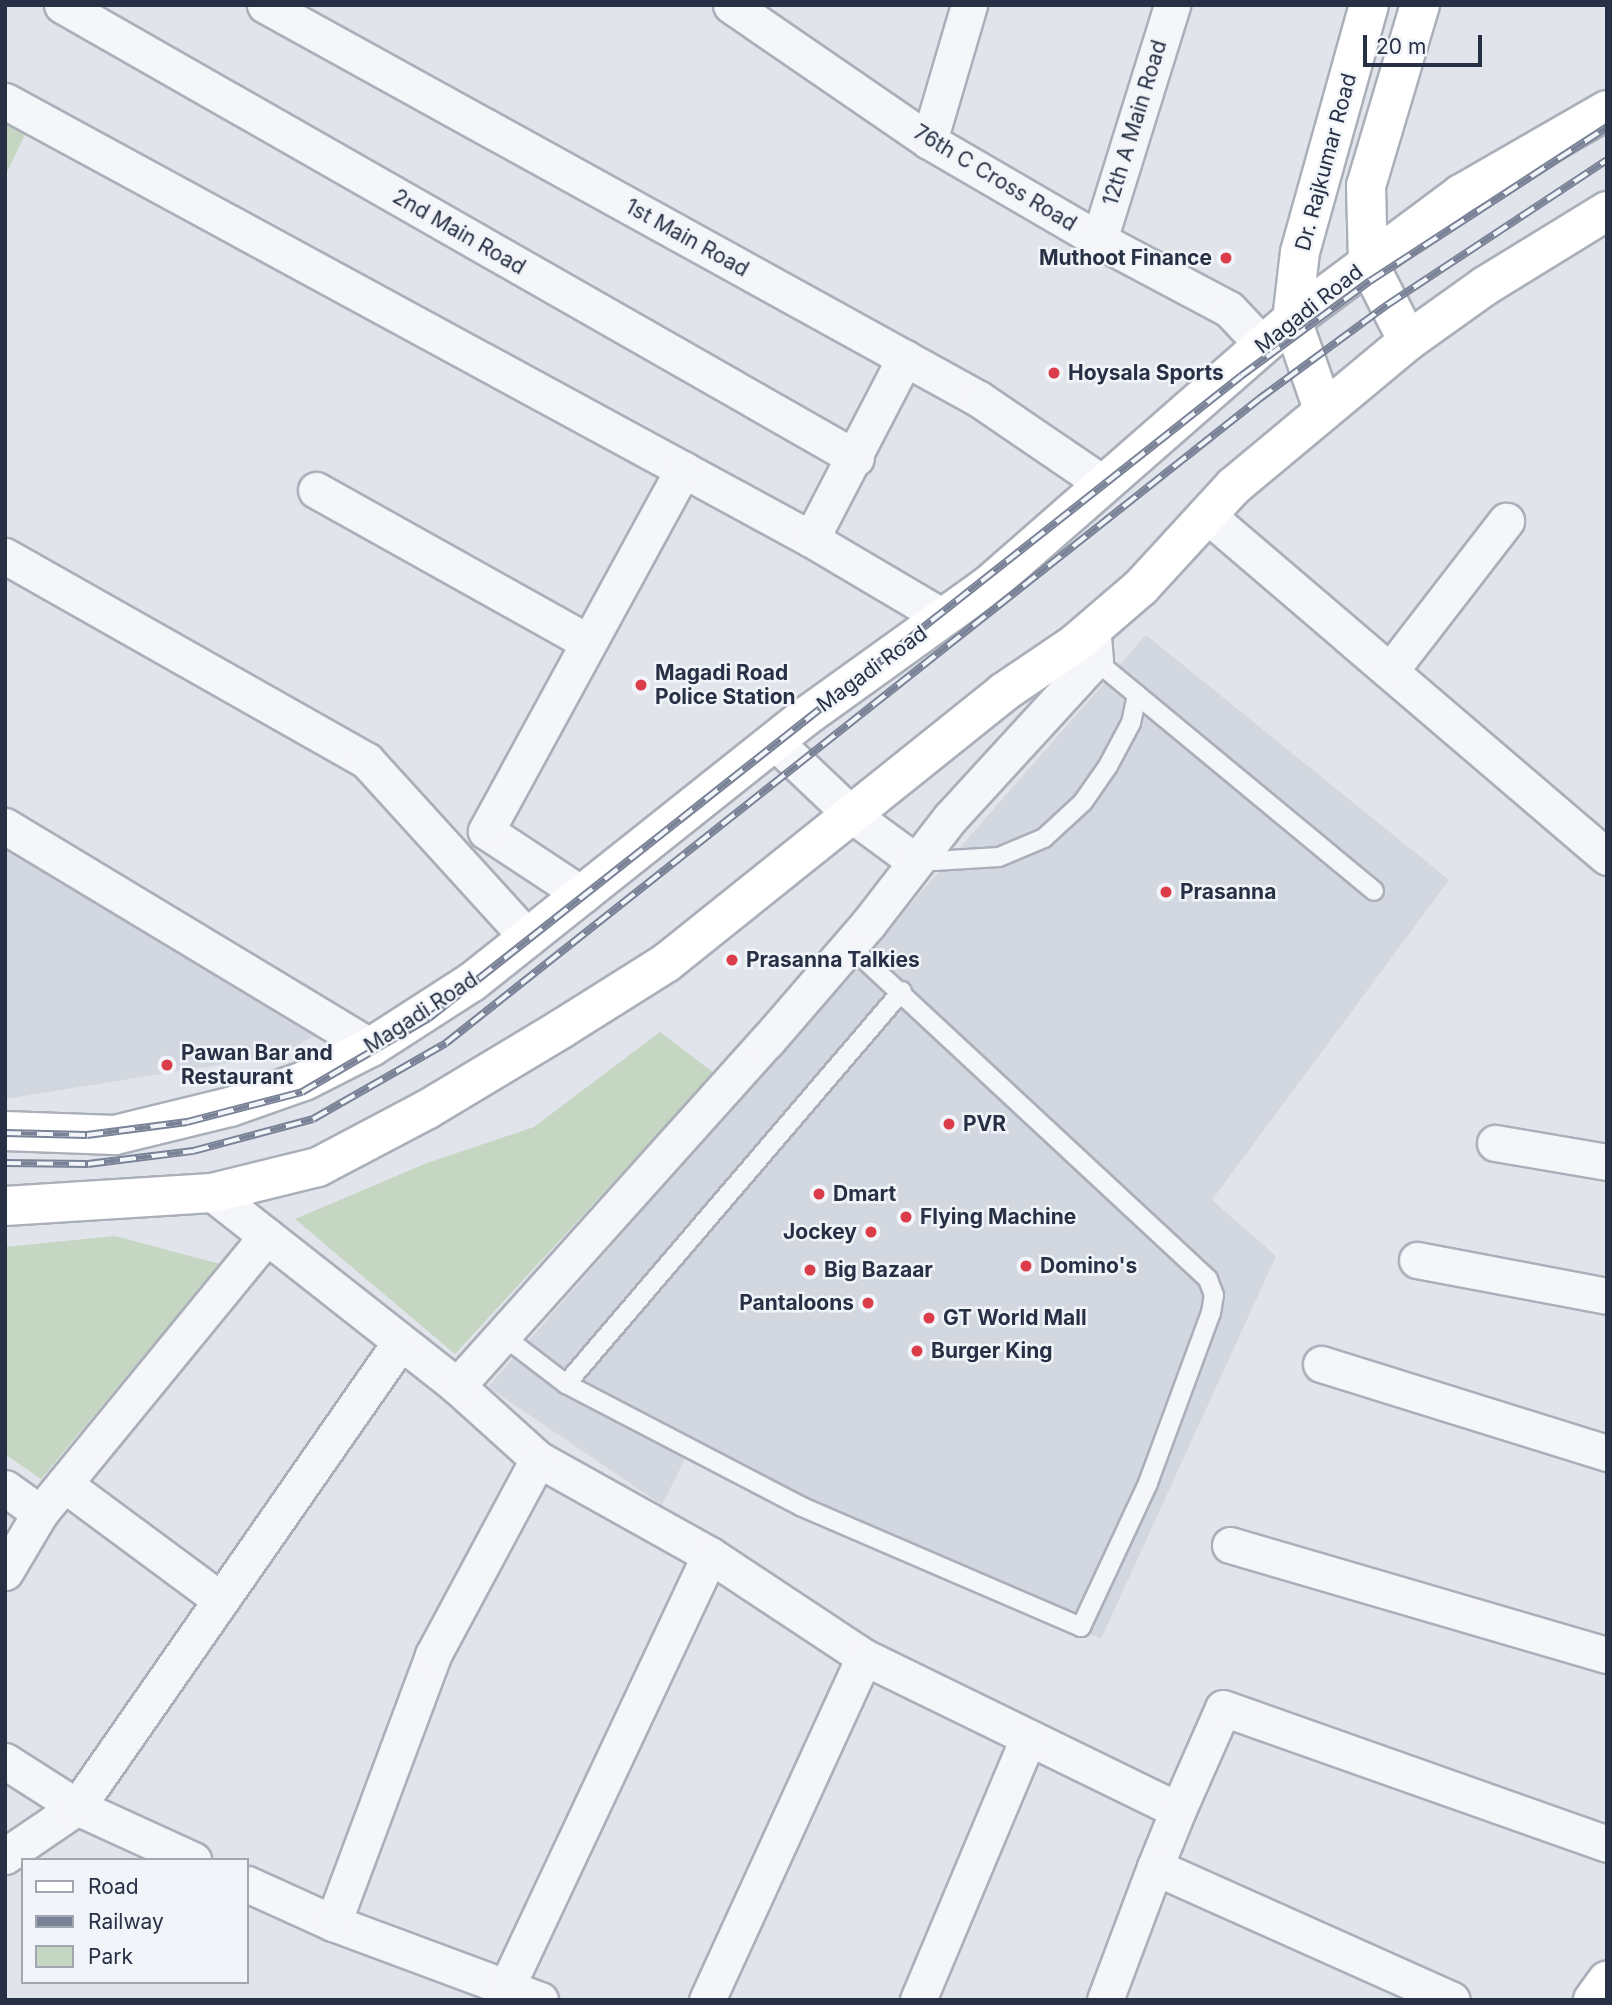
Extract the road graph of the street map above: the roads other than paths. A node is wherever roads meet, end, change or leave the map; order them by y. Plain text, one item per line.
1 (62, 5) edge
2 (265, 5) edge
3 (731, 5) edge
4 (969, 5) edge
5 (1172, 5) edge
6 (1369, 5) edge
7 (1420, 5) edge
8 (763, 14) edge
9 (5, 101) edge
10 (1607, 110) edge
11 (929, 141) junction
12 (1607, 211) edge
13 (1099, 240) junction
14 (1368, 263) junction
15 (1292, 320) junction
16 (1408, 341) junction
17 (1262, 344) junction
18 (905, 358) junction
19 (1323, 409) junction
20 (856, 458) junction
21 (683, 469) junction
22 (1102, 483) junction
23 (316, 490) dead end
24 (1207, 515) junction
25 (1506, 521) dead end
26 (811, 539) junction
27 (5, 556) edge
28 (943, 617) junction
29 (588, 642) junction
30 (1094, 644) junction
31 (1390, 671) junction
32 (1137, 695) junction
33 (775, 741) junction
34 (852, 815) junction
35 (5, 826) edge
36 (1607, 858) edge
37 (916, 862) junction
38 (1374, 891) dead end
39 (583, 895) junction
40 (528, 938) junction
41 (850, 946) junction
42 (902, 991) junction
43 (371, 1046) junction
44 (5, 1131) edge
45 (1496, 1143) dead end
46 (1607, 1162) edge
47 (212, 1193) junction
48 (5, 1206) edge
49 (267, 1236) junction
50 (1416, 1260) dead end
51 (1607, 1296) edge
52 (502, 1335) junction
53 (399, 1344) junction
54 (1321, 1364) dead end
55 (566, 1384) junction
56 (457, 1386) junction
57 (1607, 1453) edge
58 (538, 1459) junction
59 (64, 1485) junction
60 (5, 1488) edge
61 (40, 1513) junction
62 (1230, 1545) dead end
63 (710, 1555) junction
64 (5, 1572) edge
65 (221, 1600) junction
66 (1607, 1655) edge
67 (864, 1657) junction
68 (1028, 1738) junction
69 (5, 1760) edge
70 (77, 1807) junction
71 (1178, 1810) junction
72 (1607, 1844) edge
73 (5, 1856) edge
74 (189, 1858) edge
75 (1155, 1867) junction
76 (248, 1884) edge
77 (333, 1923) junction
78 (1607, 1982) edge
79 (508, 1986) junction
80 (540, 2000) edge
81 (707, 2000) edge
82 (918, 2000) edge
83 (1105, 2000) edge
84 (1452, 2000) edge
85 (1593, 2000) edge

1 - 20 street, 2nd Main Road
2 - 18 street, 1st Main Road
3 - 8 street, 76th C Cross Road
4 - 11 street
5 - 13 street, 12th A Main Road
6 - 15 main road, Dr. Rajkumar Road
7 - 14 main road
8 - 11 street, 76th C Cross Road
9 - 21 street
10 - 14 main road, Magadi Road
11 - 13 street, 76th C Cross Road
12 - 16 main road
13 - 17 street, 76th C Cross Road
14 - 15 main road, Magadi Road
14 - 16 main road
15 - 17 main road, Magadi Road
15 - 19 main road
16 - 19 main road
17 - 22 main road, Magadi Road
18 - 20 street
18 - 22 street, 1st Main Road
19 - 24 main road
20 - 26 street
21 - 26 street
21 - 29 street
22 - 28 main road, Magadi Road
23 - 29 street
24 - 30 main road
24 - 31 street
25 - 31 street
26 - 28 street
27 - 40 street
28 - 33 main road, Magadi Road
29 - 39 street
30 - 32 lane
30 - 34 main road
30 - 37 street
31 - 36 street
32 - 37 lane
32 - 38 lane
33 - 34 street
33 - 39 main road, Magadi Road
34 - 37 street
34 - 47 main road
35 - 43 street
37 - 41 street
39 - 40 main road, Magadi Road
40 - 43 main road, Magadi Road
41 - 42 lane
41 - 52 street
42 - 55 lane
42 - 55 lane
43 - 44 main road, Magadi Road
45 - 46 street
47 - 48 main road
47 - 49 street
49 - 53 street
49 - 59 street
50 - 51 street
52 - 55 lane
52 - 56 street
53 - 56 street
53 - 65 street
54 - 57 street
56 - 58 street
58 - 63 street
58 - 77 street
59 - 61 street
59 - 65 street
60 - 61 street
61 - 64 street
62 - 66 street
63 - 67 street
63 - 79 street
65 - 70 street
67 - 68 street
67 - 81 street
68 - 71 street
68 - 82 street
69 - 70 street
70 - 73 street
70 - 74 street
71 - 72 street
71 - 75 street
75 - 83 street
75 - 84 street
76 - 77 street
77 - 79 street
78 - 85 main road
79 - 80 street

